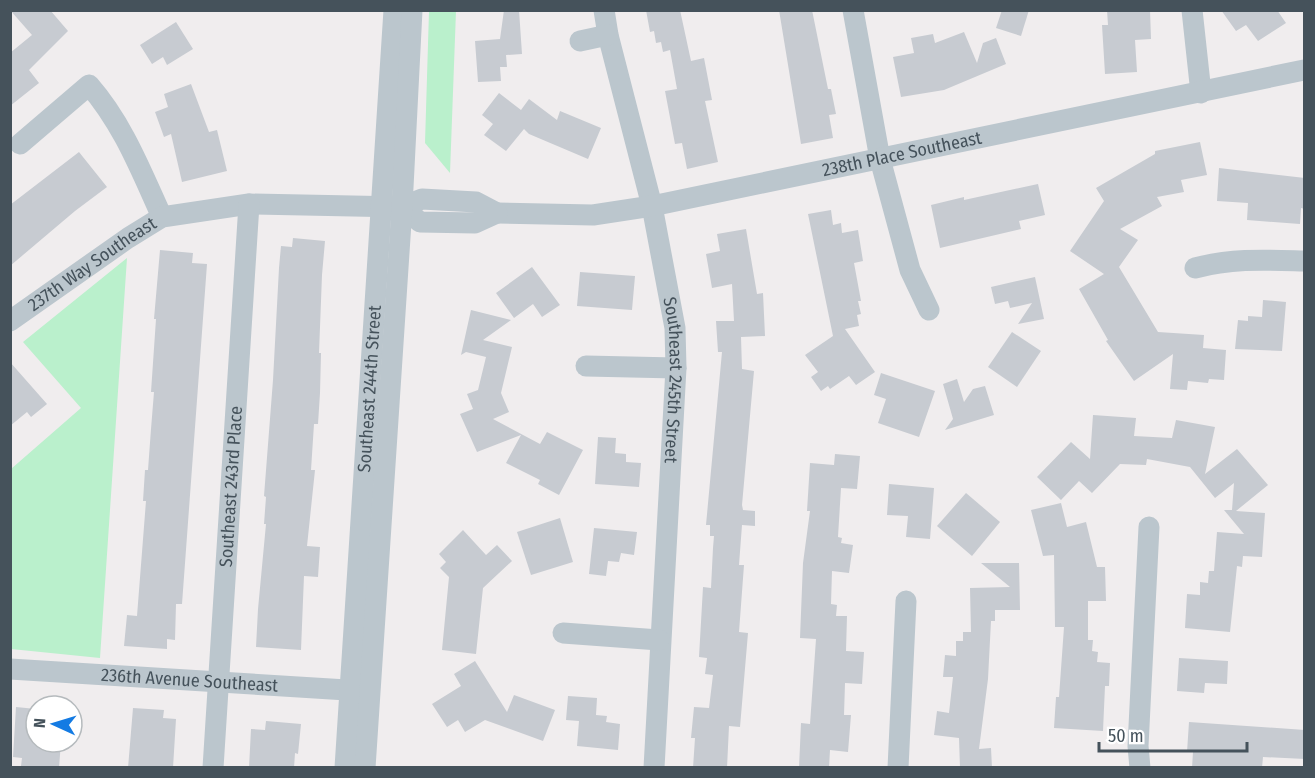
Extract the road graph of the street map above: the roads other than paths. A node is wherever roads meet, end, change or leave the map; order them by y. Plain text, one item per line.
1 (394, 10) edge
2 (412, 10) edge
3 (604, 10) edge
4 (853, 10) edge
5 (1192, 10) edge
6 (608, 34) junction
7 (580, 41) dead end
8 (1305, 70) edge
9 (1201, 93) junction
10 (20, 144) dead end
11 (880, 159) junction
12 (249, 204) junction
13 (652, 206) junction
14 (392, 207) junction
15 (162, 217) junction
16 (1305, 261) edge
17 (1196, 268) dead end
18 (929, 310) dead end
19 (10, 321) edge
20 (586, 366) dead end
21 (676, 368) junction
22 (1149, 527) dead end
23 (906, 601) dead end
24 (563, 633) dead end
25 (659, 640) junction
26 (10, 669) edge
27 (220, 682) junction
28 (360, 691) junction
29 (213, 768) edge
30 (345, 768) edge
31 (365, 768) edge
32 (654, 768) edge
33 (898, 768) edge
34 (1140, 768) edge

1 - 14 street, Southeast 244th Street
2 - 14 street, Southeast 244th Street
3 - 6 street, Southeast 245th Street
4 - 11 street
5 - 9 street
6 - 7 street
6 - 13 street, Southeast 245th Street
8 - 9 street, 238th Place Southeast
9 - 11 street, 238th Place Southeast
10 - 15 street
11 - 13 street, 238th Place Southeast
11 - 18 street
12 - 14 street
12 - 15 street, 237th Way Southeast
12 - 27 street, Southeast 243rd Place
13 - 14 street, 238th Place Southeast
13 - 21 street, Southeast 245th Street
14 - 28 street, Southeast 244th Street
15 - 19 street, 237th Way Southeast
16 - 17 street
20 - 21 street
21 - 25 street, Southeast 245th Street
22 - 34 street
23 - 33 street
24 - 25 street
25 - 32 street, Southeast 245th Street
26 - 27 street, 236th Avenue Southeast
27 - 28 street, 236th Avenue Southeast
27 - 29 street, Southeast 243rd Place
28 - 30 street, Southeast 244th Street
28 - 31 street, Southeast 244th Street

